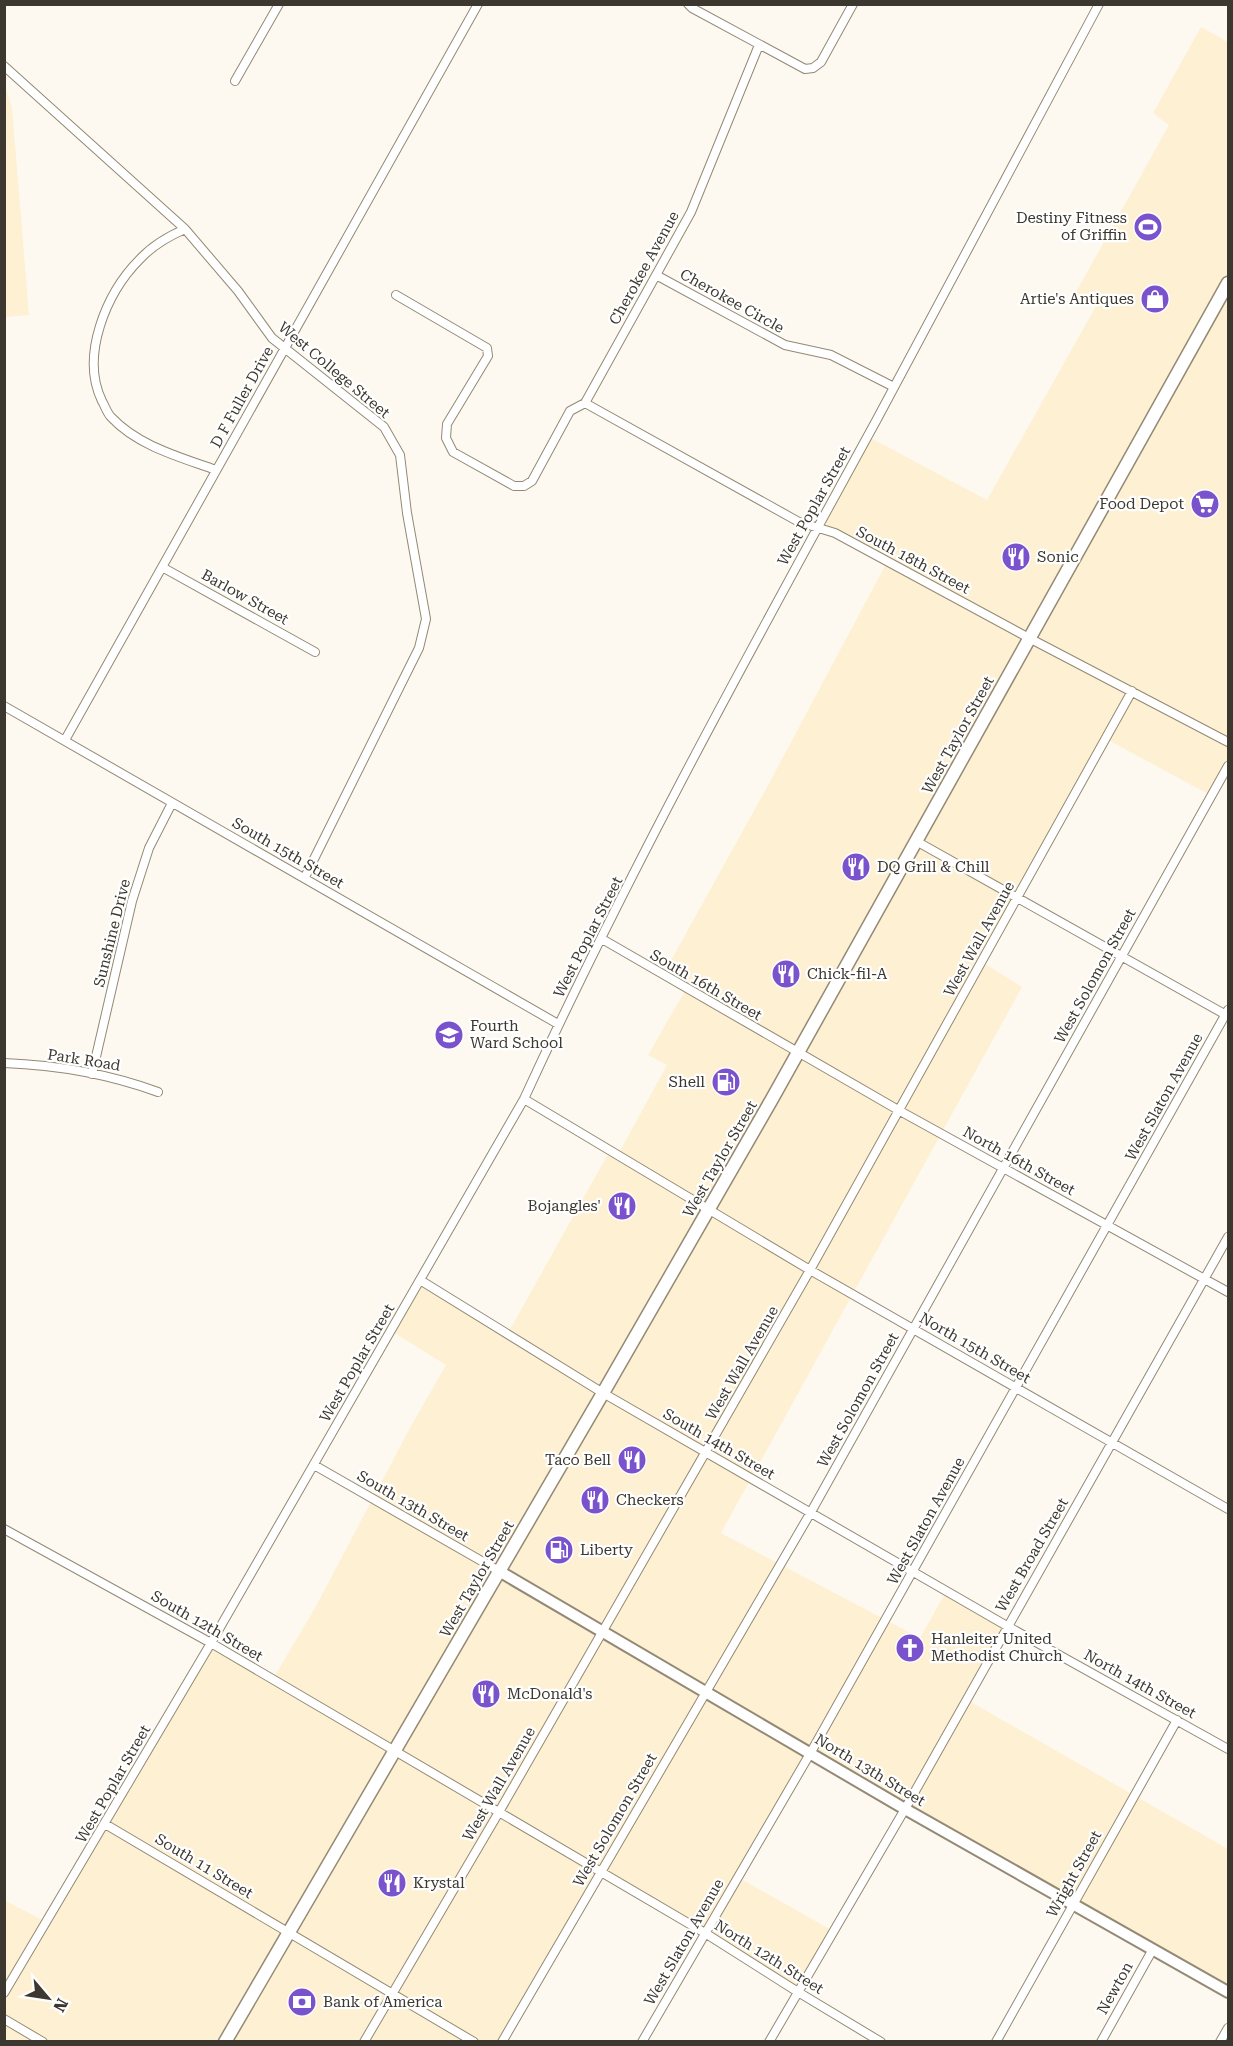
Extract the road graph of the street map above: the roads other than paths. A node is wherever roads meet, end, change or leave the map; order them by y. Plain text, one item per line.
1 (279, 4) edge
2 (478, 4) edge
3 (688, 4) edge
4 (853, 4) edge
5 (1099, 4) edge
6 (759, 45) junction
7 (4, 66) edge
8 (235, 81) dead end
9 (185, 229) junction
10 (656, 275) junction
11 (1228, 283) edge
12 (396, 295) dead end
13 (284, 350) junction
14 (894, 387) junction
15 (585, 403) junction
16 (216, 470) junction
17 (818, 528) junction
18 (162, 567) junction
19 (1029, 638) junction
20 (315, 652) dead end
21 (1132, 691) junction
22 (4, 706) edge
23 (65, 740) junction
24 (1228, 742) edge
25 (1228, 766) edge
26 (172, 803) junction
27 (916, 841) junction
28 (305, 877) junction
29 (1017, 898) junction
30 (602, 939) junction
31 (1122, 956) junction
32 (1228, 1014) edge
33 (558, 1024) junction
34 (798, 1053) junction
35 (4, 1063) edge
36 (92, 1074) junction
37 (158, 1092) dead end
38 (524, 1099) junction
39 (900, 1111) junction
40 (1003, 1168) junction
41 (709, 1209) junction
42 (1108, 1226) junction
43 (1228, 1238) edge
44 (810, 1270) junction
45 (1205, 1279) junction
46 (420, 1280) junction
47 (1228, 1292) edge
48 (914, 1328) junction
49 (1017, 1388) junction
50 (603, 1393) junction
51 (1112, 1442) junction
52 (706, 1452) junction
53 (314, 1465) junction
54 (1228, 1509) edge
55 (811, 1512) junction
56 (4, 1529) edge
57 (499, 1570) junction
58 (913, 1572) junction
59 (1007, 1626) junction
60 (603, 1632) junction
61 (211, 1642) junction
62 (706, 1692) junction
63 (1177, 1720) junction
64 (1228, 1749) edge
65 (394, 1752) junction
66 (811, 1752) junction
67 (905, 1809) junction
68 (499, 1812) junction
69 (105, 1824) junction
70 (600, 1873) junction
71 (1072, 1903) junction
72 (289, 1933) junction
73 (705, 1933) junction
74 (1153, 1949) junction
75 (798, 1992) junction
76 (1228, 1992) edge
77 (4, 1993) edge
78 (392, 1993) junction
79 (4, 2019) edge
80 (1228, 2028) edge
81 (43, 2042) edge
82 (225, 2042) edge
83 (364, 2042) edge
84 (474, 2042) edge
85 (502, 2042) edge
86 (642, 2042) edge
87 (769, 2042) edge
88 (881, 2042) edge
89 (996, 2042) edge
90 (1101, 2042) edge
91 (1221, 2042) edge

1 - 8 street
2 - 13 street, D F Fuller Drive
3 - 6 street
4 - 6 street
5 - 14 street, West Poplar Street
6 - 10 street, Cherokee Avenue
7 - 9 street, West College Street
9 - 13 street, West College Street
9 - 16 street
10 - 14 street, Cherokee Circle
10 - 15 street, Cherokee Avenue
11 - 19 main road, West Taylor Street
12 - 15 street, Cherokee Avenue
13 - 16 street, D F Fuller Drive
13 - 28 street, West College Street
14 - 17 street, West Poplar Street
15 - 17 street, South 18th Street
16 - 18 street, D F Fuller Drive
17 - 19 street, South 18th Street
17 - 30 street, West Poplar Street
18 - 20 street, Barlow Street
18 - 23 street, D F Fuller Drive
19 - 21 street, South 18th Street
19 - 27 main road, West Taylor Street
21 - 24 street, South 18th Street
21 - 29 street, West Wall Avenue
22 - 23 street, South 15th Street
23 - 26 street, South 15th Street
25 - 31 street, West Solomon Street
26 - 28 street, South 15th Street
26 - 36 street, Sunshine Drive
27 - 29 street
27 - 34 main road, West Taylor Street
28 - 33 street, South 15th Street
29 - 31 street
29 - 39 street, West Wall Avenue
30 - 33 street, West Poplar Street
30 - 34 street, South 16th Street
31 - 32 street
31 - 40 street, West Solomon Street
32 - 42 street, West Slaton Avenue
33 - 38 street, West Poplar Street
34 - 39 street, North 16th Street
34 - 41 main road, West Taylor Street
35 - 36 street, Park Road
36 - 37 street, Park Road
38 - 41 street
38 - 46 street, West Poplar Street
39 - 40 street, North 16th Street
39 - 44 street, West Wall Avenue
40 - 42 street, North 16th Street
40 - 48 street, West Solomon Street
41 - 44 street, North 15th Street
41 - 50 main road, West Taylor Street
42 - 45 street, North 16th Street
42 - 49 street, West Slaton Avenue
43 - 45 street, West Broad Street
44 - 48 street, North 15th Street
44 - 52 street, West Wall Avenue
45 - 47 street, North 16th Street
45 - 51 street, West Broad Street
46 - 50 street, South 14th Street
46 - 53 street, West Poplar Street
48 - 49 street, North 15th Street
48 - 55 street, West Solomon Street
49 - 51 street, North 15th Street
49 - 58 street, West Slaton Avenue
50 - 52 street, South 14th Street
50 - 57 main road, West Taylor Street
51 - 54 street, North 15th Street
51 - 59 street, West Broad Street
52 - 55 street, South 14th Street
52 - 60 street, West Wall Avenue
53 - 57 street, South 13th Street
53 - 61 street, West Poplar Street
55 - 58 street, South 14th Street
55 - 62 street, West Solomon Street
56 - 61 street, South 12th Street
57 - 60 street, North 13th Street
57 - 65 main road, West Taylor Street
58 - 59 street, South 14th Street
58 - 66 street, West Slaton Avenue
59 - 63 street, North 14th Street
59 - 67 street, West Broad Street
60 - 62 street, North 13th Street
60 - 68 street, West Wall Avenue
61 - 65 street, South 12th Street
61 - 69 street, West Poplar Street
62 - 66 street, North 13th Street
62 - 70 street, West Solomon Street
63 - 64 street, North 14th Street
63 - 71 street, Wright Street
65 - 68 street, North 12th Street
65 - 72 main road, West Taylor Street
66 - 67 street, North 13th Street
66 - 73 street, West Slaton Avenue
67 - 71 street, North 13th Street
67 - 75 street, West Broad Street
68 - 70 street, North 12th Street
68 - 78 street, West Wall Avenue
69 - 72 street, South 11 Street
69 - 77 street, West Poplar Street
70 - 73 street, North 12th Street
70 - 85 street, West Solomon Street
71 - 74 street, North 13th Street
71 - 89 street, Wright Street
72 - 78 street, South 11 Street
72 - 82 main road, West Taylor Street
73 - 75 street, North 12th Street
73 - 86 street, West Slaton Avenue
74 - 76 street, North 13th Street
74 - 90 street, Newton
75 - 87 street, West Broad Street
75 - 88 street, North 12th Street
78 - 83 street, West Wall Avenue
78 - 84 street, South 11 Street
79 - 81 street
80 - 91 street

